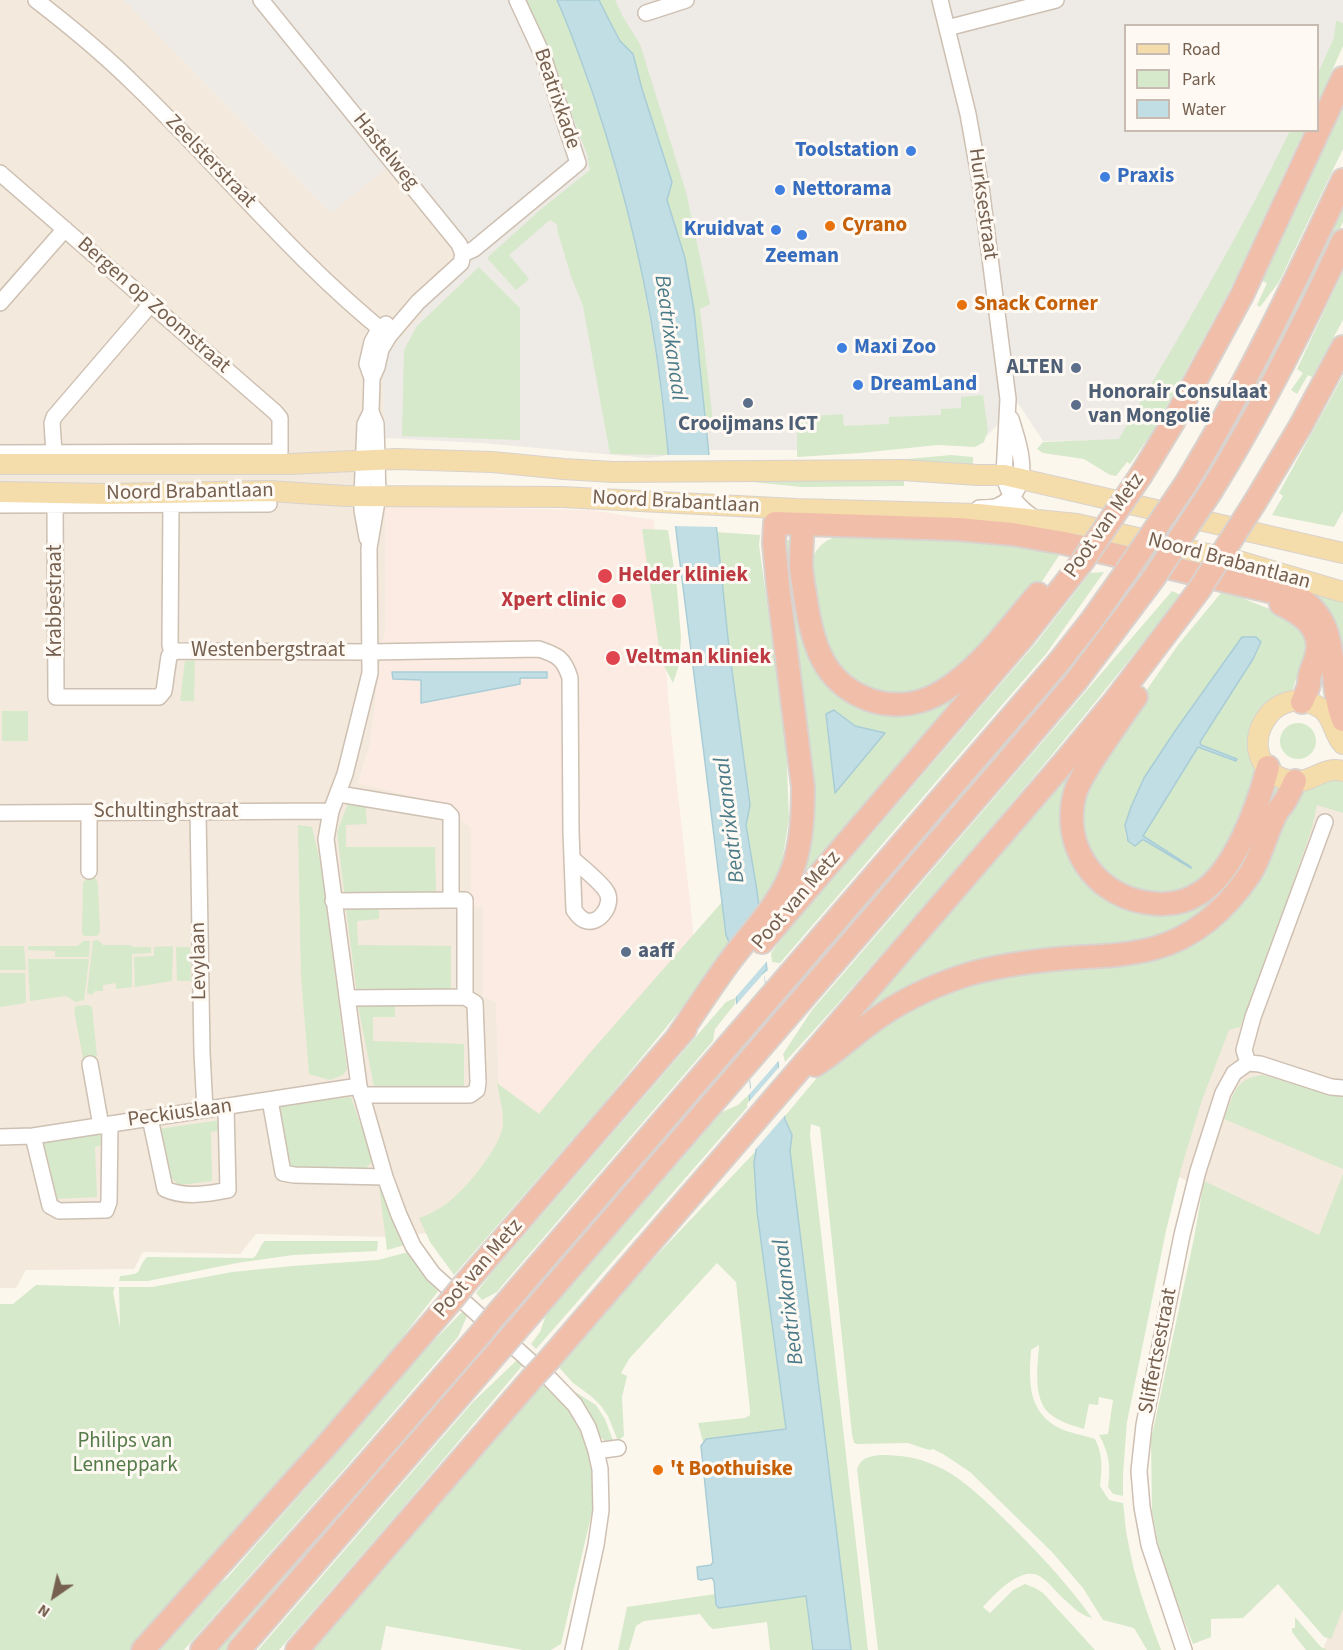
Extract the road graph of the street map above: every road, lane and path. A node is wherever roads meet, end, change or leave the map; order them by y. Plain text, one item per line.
1 (36, 0) edge
2 (261, 0) edge
3 (516, 0) edge
4 (686, 0) edge
5 (940, 0) edge
6 (1056, 0) edge
7 (646, 13) dead end
8 (947, 28) junction
9 (1343, 78) edge
10 (1319, 130) edge
11 (1318, 132) edge
12 (0, 172) edge
13 (1343, 180) edge
14 (65, 229) junction
15 (1343, 241) edge
16 (463, 254) junction
17 (0, 303) edge
18 (151, 304) junction
19 (385, 332) junction
20 (1343, 347) edge
21 (280, 452) joint
22 (0, 453) edge
23 (54, 453) junction
24 (370, 460) junction
25 (0, 464) edge
26 (1012, 483) junction
27 (0, 492) edge
28 (370, 496) junction
29 (171, 503) junction
30 (269, 504) dead end
31 (0, 505) edge
32 (55, 505) junction
33 (969, 514) junction
34 (1036, 519) junction
35 (803, 525) junction
36 (1343, 554) edge
37 (1080, 556) junction
38 (1247, 587) junction
39 (1343, 592) edge
40 (1181, 615) junction
41 (172, 652) junction
42 (371, 652) junction
43 (56, 697) joint
44 (1298, 701) junction
45 (1341, 733) edge
46 (1334, 766) edge
47 (1268, 767) junction
48 (1291, 777) junction
49 (339, 794) junction
50 (198, 812) junction
51 (332, 812) junction
52 (0, 813) edge
53 (89, 813) junction
54 (1325, 822) dead end
55 (572, 858) dead end
56 (89, 871) dead end
57 (451, 900) junction
58 (333, 901) junction
59 (766, 926) junction
60 (465, 997) junction
61 (347, 998) junction
62 (1248, 1063) junction
63 (90, 1064) dead end
64 (787, 1084) junction
65 (1343, 1088) edge
66 (360, 1091) junction
67 (270, 1100) junction
68 (226, 1107) junction
69 (206, 1110) junction
70 (150, 1118) junction
71 (106, 1125) junction
72 (33, 1136) junction
73 (0, 1137) edge
74 (385, 1177) junction
75 (618, 1448) dead end
76 (596, 1451) junction
77 (143, 1650) edge
78 (202, 1650) edge
79 (239, 1650) edge
80 (297, 1650) edge
81 (573, 1650) edge
82 (1184, 1650) edge

1 - 19 street, Zeelsterstraat
2 - 16 street, Hastelweg
3 - 16 street, Beatrixkade
4 - 7 street
5 - 8 street, Hurksestraat
6 - 8 street
8 - 26 street, Hurksestraat
9 - 10 highway, Poot van Metz, bridge
11 - 37 highway, Poot van Metz, bridge
12 - 14 street, Bergen op Zoomstraat
13 - 78 highway, Poot van Metz, bridge
14 - 17 street
14 - 18 street, Bergen op Zoomstraat
15 - 79 highway, bridge
16 - 19 street
18 - 21 street, Bergen op Zoomstraat
18 - 23 street
19 - 24 street
20 - 40 highway, bridge
21 - 23 street, Noord Brabantlaan
22 - 23 street, Noord Brabantlaan
24 - 25 main road, Noord Brabantlaan
24 - 26 main road, Noord Brabantlaan
24 - 28 street
26 - 33 street
26 - 34 street
26 - 36 main road, Noord Brabantlaan
27 - 28 main road, Noord Brabantlaan
28 - 33 main road, Noord Brabantlaan
28 - 42 street
29 - 30 street, Noord Brabantlaan
29 - 32 street, Noord Brabantlaan
29 - 41 street
31 - 32 street, Noord Brabantlaan
32 - 43 street, Krabbestraat
33 - 34 main road, Noord Brabantlaan
34 - 39 main road, Noord Brabantlaan
35 - 37 highway
35 - 38 highway
35 - 59 highway
37 - 59 highway, Poot van Metz
38 - 44 highway
38 - 45 highway
40 - 47 highway
40 - 64 highway
41 - 42 street, Westenbergstraat
41 - 43 street, Westenbergstraat
42 - 49 street
42 - 55 street, Westenbergstraat
44 - 45 main road
44 - 47 main road
44 - 48 main road
46 - 48 main road
47 - 48 main road
48 - 64 highway
49 - 51 street
49 - 57 street
50 - 51 street, Schultinghstraat
50 - 53 street, Schultinghstraat
50 - 69 street, Levylaan
51 - 58 street
52 - 53 street, Schultinghstraat
53 - 56 street
54 - 62 street
57 - 58 street
57 - 60 street
58 - 61 street
59 - 77 highway, Poot van Metz
60 - 61 street
60 - 66 street, Peckiuslaan
61 - 66 street
62 - 65 street
62 - 82 street, Sliffertsestraat
63 - 71 street
64 - 80 highway
66 - 67 street, Peckiuslaan
66 - 74 street
67 - 68 street, Peckiuslaan
67 - 74 street
68 - 69 street, Peckiuslaan
68 - 70 street
69 - 70 street, Peckiuslaan
70 - 71 street, Peckiuslaan
71 - 72 street, Peckiuslaan
71 - 72 street
72 - 73 street, Peckiuslaan
74 - 76 street
75 - 76 street
76 - 81 street

